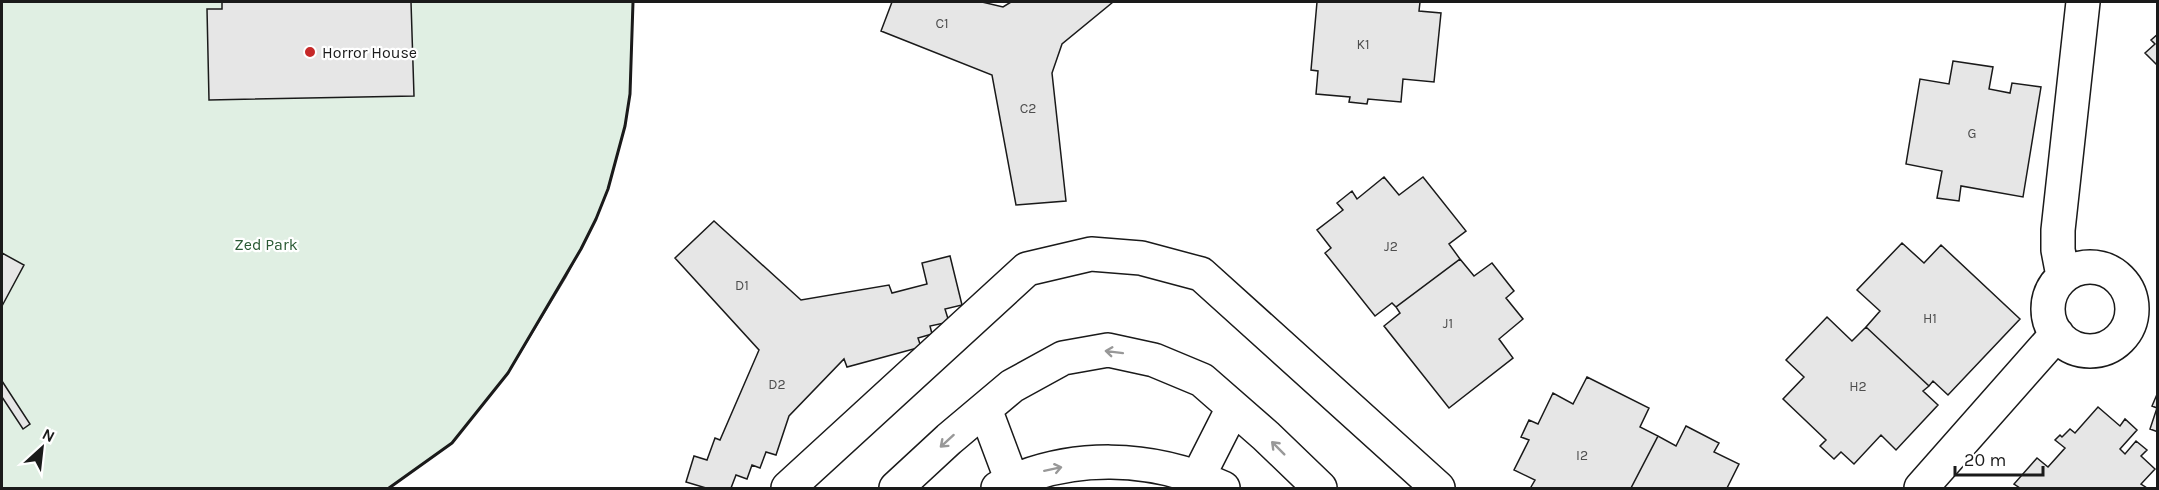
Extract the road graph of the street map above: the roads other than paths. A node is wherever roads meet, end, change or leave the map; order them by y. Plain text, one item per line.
1 (2083, 2) edge
2 (2063, 276) junction
3 (2057, 334) junction
4 (1233, 408) junction
5 (985, 409) junction
6 (1211, 483) edge
7 (1005, 485) edge
8 (788, 489) edge
9 (896, 489) edge
10 (1320, 489) edge
11 (1438, 489) edge
12 (1921, 489) edge

1 - 2 street
2 - 3 street
2 - 3 street
3 - 12 street
4 -> 5 street
4 - 6 street
10 -> 4 street
5 - 7 street
5 -> 9 street
7 -> 6 street
8 - 11 street

